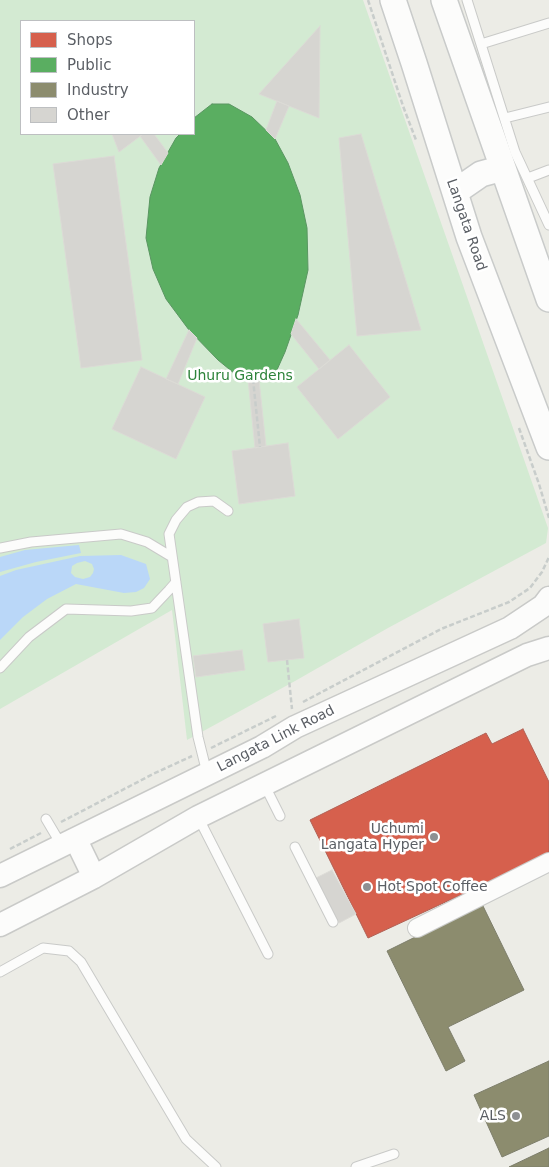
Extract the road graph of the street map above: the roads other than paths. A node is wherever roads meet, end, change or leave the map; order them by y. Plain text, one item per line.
1 (393, 0) edge
2 (444, 0) edge
3 (467, 0) edge
4 (549, 23) edge
5 (481, 44) junction
6 (549, 107) edge
7 (505, 118) junction
8 (503, 168) junction
9 (549, 170) edge
10 (528, 178) junction
11 (455, 192) junction
12 (548, 223) edge
13 (549, 299) edge
14 (549, 447) edge
15 (228, 511) dead end
16 (0, 548) edge
17 (172, 557) junction
18 (176, 582) junction
19 (549, 598) edge
20 (549, 648) edge
21 (0, 668) edge
22 (207, 774) junction
23 (264, 784) junction
24 (280, 816) dead end
25 (198, 817) junction
26 (49, 823) road end
27 (69, 843) junction
28 (295, 847) dead end
29 (549, 862) edge
30 (0, 876) edge
31 (94, 877) junction
32 (333, 922) dead end
33 (0, 925) edge
34 (417, 928) dead end
35 (268, 954) dead end
36 (0, 972) edge
37 (394, 1154) dead end
38 (216, 1167) edge
39 (356, 1167) edge

1 - 11 main road, Langata Road
2 - 8 main road
3 - 5 lane
4 - 5 lane
5 - 7 lane
6 - 7 lane
7 - 10 lane
8 - 11 main road
8 - 13 main road
9 - 10 lane
10 - 12 lane
11 - 14 main road, Langata Road
15 - 17 lane
16 - 17 lane
17 - 18 lane
18 - 21 lane
18 - 22 lane
19 - 22 street, Langata Link Road
20 - 23 street
22 - 27 street, Langata Link Road
23 - 24 lane
23 - 25 street
25 - 31 street
25 - 35 lane
26 - 27 lane
27 - 30 street, Langata Link Road
27 - 31 street
28 - 32 lane
29 - 34 street
31 - 33 street
36 - 38 lane
37 - 39 lane

